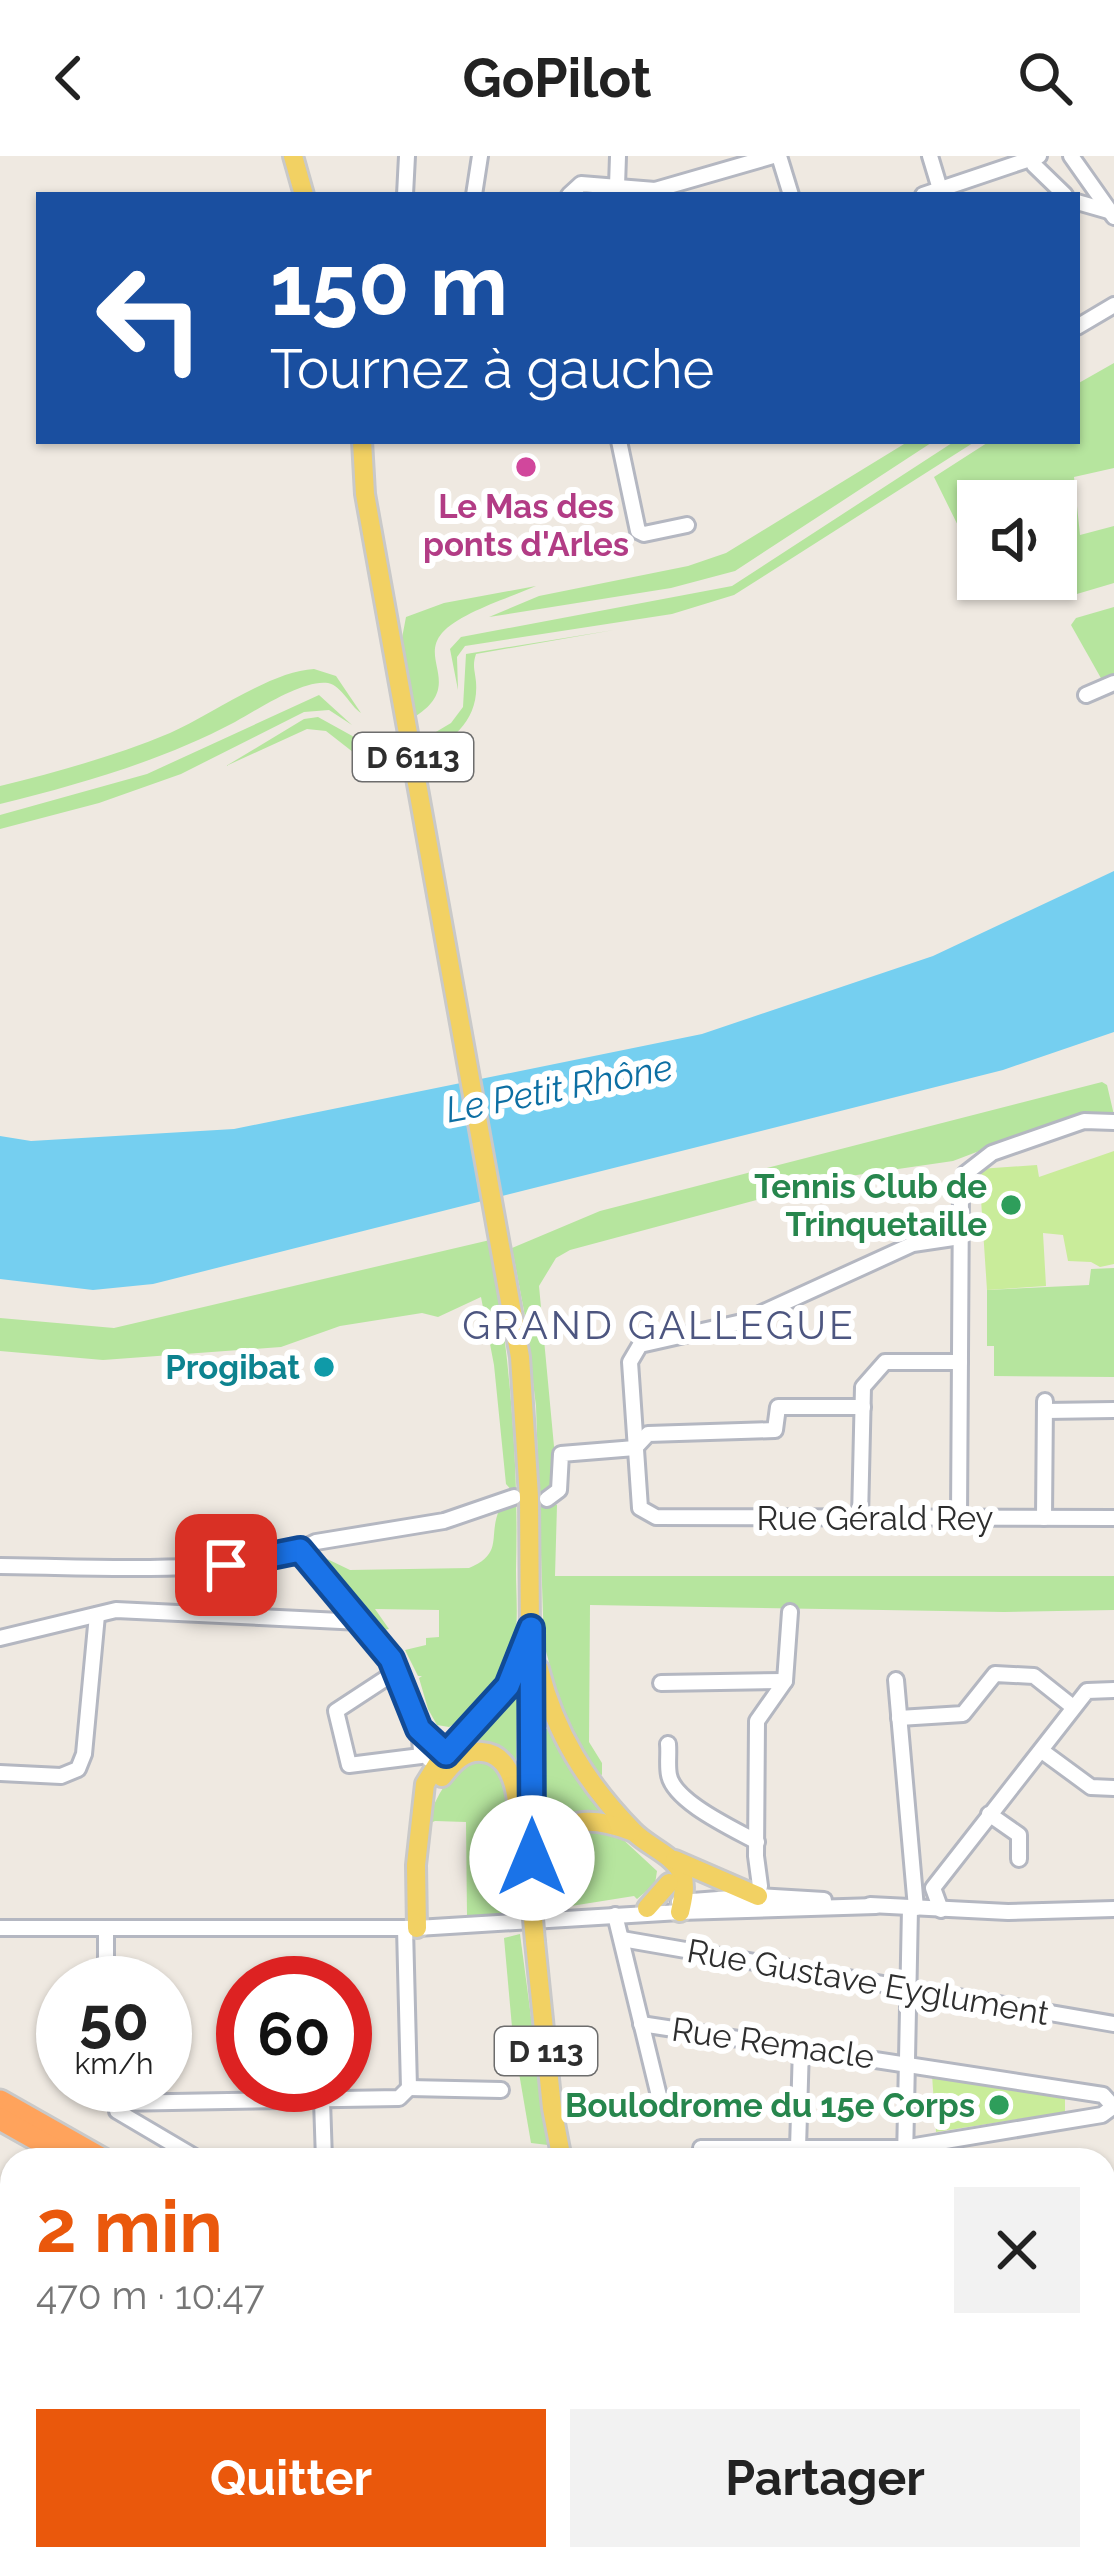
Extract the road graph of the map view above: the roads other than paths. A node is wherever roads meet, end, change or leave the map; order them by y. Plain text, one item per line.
1 (298, 156) edge
2 (407, 156) edge
3 (480, 156) edge
4 (618, 156) edge
5 (728, 156) edge
6 (776, 156) edge
7 (930, 156) edge
8 (1071, 156) edge
9 (1034, 157) edge
10 (744, 160) edge
11 (721, 172) junction
12 (617, 186) junction
13 (940, 189) junction
14 (307, 192) edge
15 (405, 192) edge
16 (474, 192) edge
17 (572, 192) edge
18 (650, 192) edge
19 (790, 192) edge
20 (932, 192) edge
21 (1063, 192) edge
22 (1080, 203) edge
23 (1112, 213) edge
24 (1114, 305) edge
25 (1080, 325) edge
26 (347, 444) edge
27 (362, 444) edge
28 (620, 444) edge
29 (365, 494) junction
30 (687, 525) dead end
31 (1114, 683) edge
32 (1086, 695) dead end
33 (1114, 1122) edge
34 (960, 1237) junction
35 (960, 1362) junction
36 (863, 1407) junction
37 (1114, 1410) edge
38 (635, 1448) junction
39 (514, 1497) dead end
40 (547, 1498) dead end
41 (860, 1518) junction
42 (958, 1518) junction
43 (1044, 1518) junction
44 (1114, 1519) edge
45 (300, 1550) junction
46 (0, 1566) edge
47 (790, 1612) dead end
48 (97, 1615) junction
49 (361, 1622) junction
50 (531, 1627) junction
51 (0, 1639) edge
52 (398, 1672) junction
53 (896, 1680) dead end
54 (785, 1681) junction
55 (662, 1683) dead end
56 (1114, 1690) edge
57 (1073, 1707) junction
58 (899, 1718) junction
59 (668, 1744) dead end
60 (434, 1751) junction
61 (1042, 1751) junction
62 (0, 1773) edge
63 (1114, 1788) edge
64 (989, 1814) junction
65 (635, 1833) junction
66 (756, 1849) junction
67 (664, 1855) junction
68 (1019, 1859) dead end
69 (914, 1885) junction
70 (933, 1888) junction
71 (746, 1898) junction
72 (677, 1900) junction
73 (647, 1908) joint
74 (913, 1908) junction
75 (941, 1910) junction
76 (1114, 1910) edge
77 (526, 1915) junction
78 (615, 1915) junction
79 (0, 1928) edge
80 (411, 1928) junction
81 (106, 1930) junction
82 (622, 1939) junction
83 (106, 1956) edge
84 (907, 1990) junction
85 (641, 2024) junction
86 (1114, 2024) edge
87 (801, 2047) junction
88 (905, 2062) junction
89 (409, 2088) junction
90 (501, 2090) dead end
91 (372, 2100) edge
92 (660, 2100) dead end
93 (0, 2101) edge
94 (1114, 2106) edge
95 (119, 2112) edge
96 (322, 2112) edge
97 (0, 2119) edge
98 (53, 2131) junction
99 (52, 2148) edge
100 (83, 2148) edge
101 (88, 2148) edge
102 (180, 2148) edge
103 (324, 2148) edge
104 (560, 2148) edge
105 (798, 2148) edge
106 (904, 2148) edge
107 (934, 2148) edge

1 - 14 main road
2 - 15 street
3 - 16 street
4 - 12 street
5 - 11 street
6 - 10 street
6 - 19 street
7 - 13 street
8 - 23 street
9 - 13 street
9 - 21 street
10 - 11 street
11 - 18 street
12 - 17 street
12 - 18 street
13 - 20 street
22 - 23 street
24 - 25 street
26 - 29 main road, D 6113
27 - 29 main road, D 6113
28 - 30 street
29 - 50 main road, D 6113
31 - 32 street
33 - 34 street
34 - 35 street
34 - 38 street
35 - 36 street
35 - 42 street
36 - 38 street
36 - 41 street
37 - 43 street
38 - 40 street
38 - 41 street, Rue Gérald Rey
39 - 45 street
41 - 42 street, Rue Gérald Rey
42 - 43 street, Rue Gérald Rey
43 - 44 street, Rue Gérald Rey
45 - 46 street
45 - 49 street
47 - 54 street
48 - 49 street
48 - 51 street
48 - 62 street
49 - 52 street
50 - 60 main road
50 - 65 main road
50 - 77 main road, D 113
52 - 60 street
52 - 60 street
53 - 58 street
54 - 55 street
54 - 66 street
56 - 57 street
57 - 58 street
57 - 61 street
58 - 69 street
59 - 66 street
60 - 77 main road
60 - 80 main road
61 - 63 street
61 - 64 street
64 - 68 street
64 - 70 street
65 - 67 main road
65 - 77 main road
66 - 71 street
67 - 71 main road
67 - 72 main road
69 - 70 street
69 - 74 street
70 - 75 street
71 - 72 street
71 - 74 street
72 - 73 main road
72 - 78 street
73 - 78 street
74 - 75 street
74 - 84 street
75 - 76 street
77 - 78 street
77 - 80 street
77 - 104 main road, D 113, bridge
78 - 82 street
79 - 81 street
80 - 81 street
80 - 89 street
81 - 83 street
82 - 84 street, Rue Gustave Eyglument
82 - 85 street
84 - 86 street, Rue Gustave Eyglument
84 - 88 street
85 - 87 street, Rue Remacle
85 - 92 street
87 - 88 street, Rue Remacle
87 - 105 street
88 - 94 street, Rue Remacle
88 - 106 street
89 - 90 street
89 - 91 street
93 - 98 highway
94 - 107 street
95 - 102 street
96 - 103 street
97 - 99 highway
98 - 100 highway
98 - 101 highway

